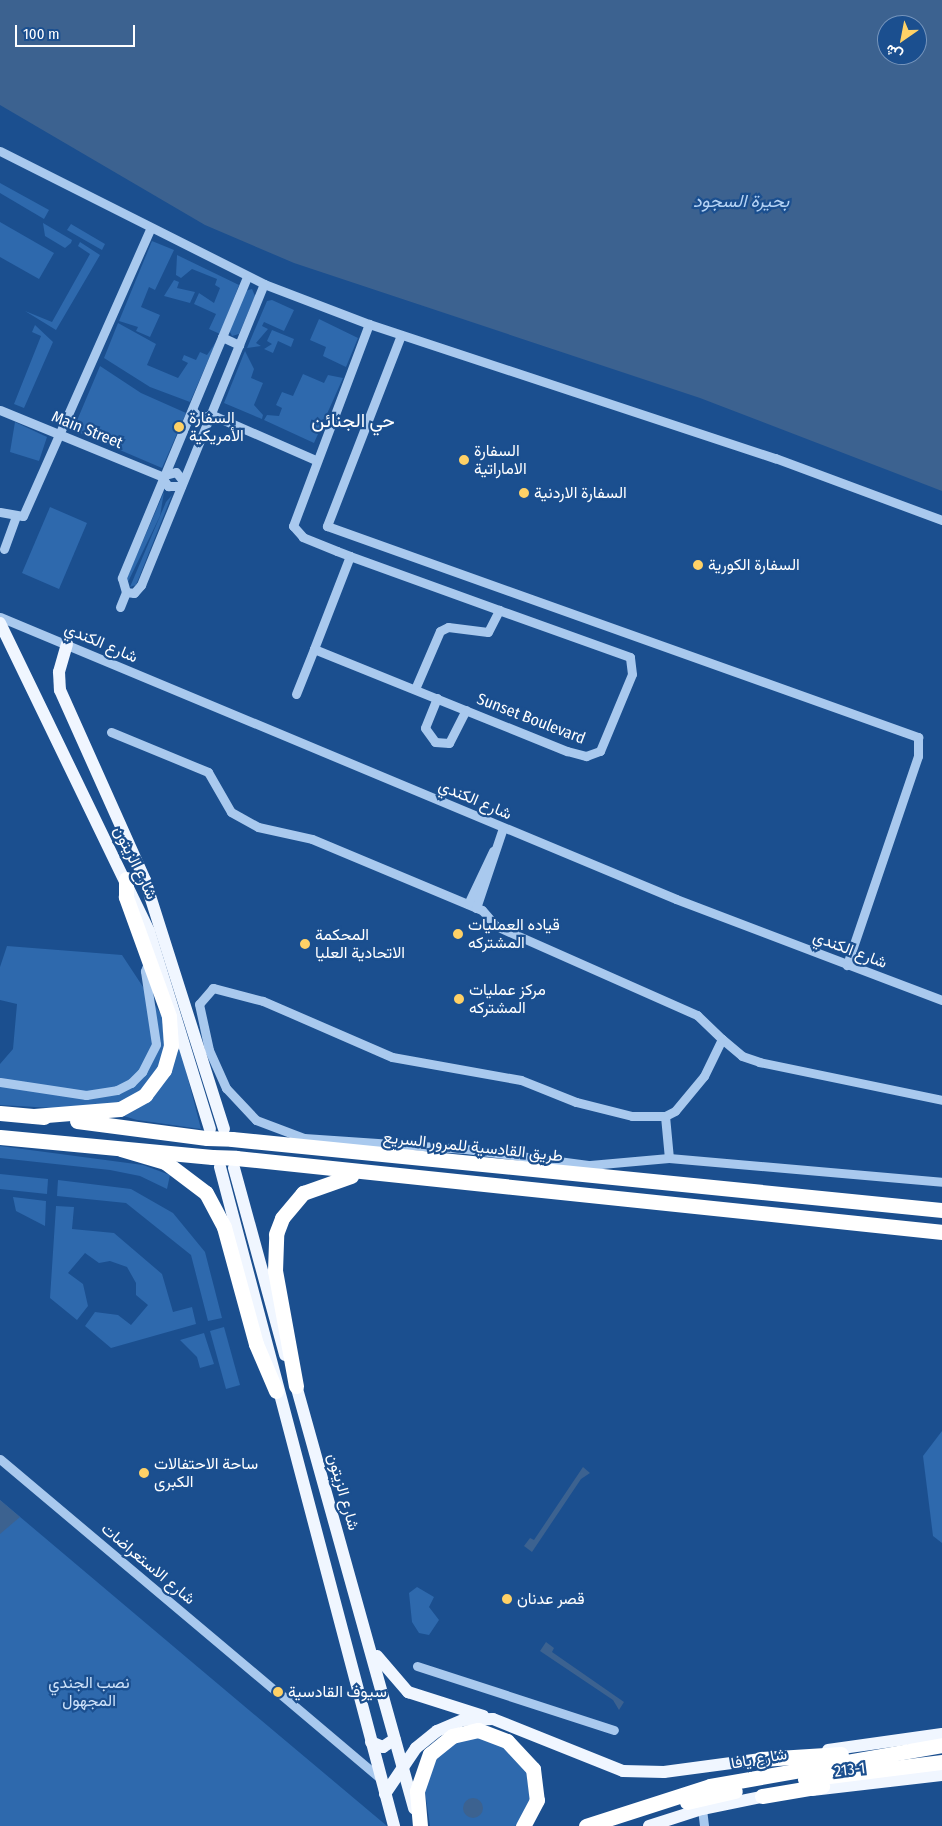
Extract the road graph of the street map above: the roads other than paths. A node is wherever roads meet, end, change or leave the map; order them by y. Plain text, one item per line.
1 (0, 151) edge
2 (150, 229) junction
3 (247, 277) junction
4 (264, 284) junction
5 (369, 324) junction
6 (401, 335) junction
7 (222, 338) junction
8 (239, 345) junction
9 (193, 407) junction
10 (0, 410) edge
11 (211, 413) junction
12 (61, 436) junction
13 (316, 460) junction
14 (164, 477) junction
15 (182, 484) junction
16 (0, 512) edge
17 (15, 518) junction
18 (942, 520) edge
19 (4, 549) dead end
20 (350, 556) junction
21 (126, 592) junction
22 (120, 606) dead end
23 (500, 610) junction
24 (0, 617) edge
25 (0, 623) edge
26 (67, 644) junction
27 (314, 649) junction
28 (415, 690) junction
29 (296, 694) dead end
30 (437, 698) junction
31 (466, 710) junction
32 (111, 732) dead end
33 (503, 828) junction
34 (126, 879) joint
35 (472, 906) junction
36 (167, 939) junction
37 (150, 948) junction
38 (847, 966) junction
39 (942, 1000) edge
40 (722, 1039) junction
41 (0, 1082) edge
42 (942, 1100) edge
43 (0, 1113) edge
44 (34, 1116) junction
45 (664, 1116) junction
46 (208, 1134) junction
47 (228, 1134) junction
48 (0, 1137) edge
49 (121, 1149) junction
50 (669, 1158) junction
51 (216, 1162) junction
52 (235, 1163) junction
53 (368, 1173) junction
54 (942, 1182) edge
55 (942, 1210) edge
56 (882, 1226) junction
57 (942, 1232) edge
58 (942, 1236) edge
59 (291, 1369) junction
60 (275, 1383) junction
61 (296, 1386) junction
62 (0, 1459) edge
63 (368, 1640) junction
64 (417, 1666) dead end
65 (493, 1720) junction
66 (614, 1730) dead end
67 (942, 1734) edge
68 (395, 1739) junction
69 (371, 1742) junction
70 (942, 1744) edge
71 (760, 1759) junction
72 (942, 1762) edge
73 (402, 1766) junction
74 (942, 1766) edge
75 (942, 1775) edge
76 (381, 1779) junction
77 (385, 1794) junction
78 (762, 1796) junction
79 (702, 1809) junction
80 (394, 1826) edge
81 (419, 1826) edge
82 (523, 1826) edge
83 (586, 1826) edge
84 (613, 1826) edge
85 (650, 1826) edge
86 (704, 1826) edge

1 - 2 street
2 - 3 street
2 - 12 street
3 - 4 street
3 - 7 street
4 - 5 street
4 - 8 street
5 - 6 street
5 - 13 street, Sunset Boulevard
6 - 18 street
6 - 38 street
7 - 8 street
7 - 9 street
8 - 11 street
9 - 11 street
9 - 11 street
9 - 14 street
10 - 12 street, Main Street
11 - 13 street
11 - 15 street
12 - 14 street, Main Street
12 - 17 street
13 - 20 street, Sunset Boulevard
14 - 15 street
14 - 15 street
14 - 21 street
15 - 21 street
16 - 17 street
17 - 19 street
20 - 23 street, Sunset Boulevard
20 - 27 street
21 - 22 street
23 - 28 street
23 - 31 street, Sunset Boulevard
24 - 26 street, شارع الكندي
25 - 34 main road, شارع الزيتون
26 - 33 street, شارع الكندي
26 - 36 main road, شارع الزيتون
27 - 28 street, Sunset Boulevard
27 - 29 street
28 - 30 street, Sunset Boulevard
30 - 31 street, Sunset Boulevard
30 - 31 street
32 - 35 street
33 - 35 street
33 - 38 street, شارع الكندي
34 - 37 highway
35 - 40 street
36 - 37 main road
36 - 47 main road, شارع الزيتون
37 - 41 street
37 - 44 highway
37 - 46 main road
38 - 39 street, شارع الكندي
40 - 42 street
40 - 45 street
43 - 44 highway, طريق القادسية للمرور السريع
44 - 46 highway, طريق القادسية للمرور السريع
45 - 50 street
45 - 50 street
46 - 47 highway, طريق القادسية للمرور السريع, bridge
47 - 55 highway, طريق القادسية للمرور السريع
48 - 49 highway
49 - 51 highway
49 - 60 highway
50 - 54 street
51 - 52 highway, bridge
51 - 60 main road
52 - 53 highway
52 - 59 main road, شارع الزيتون
53 - 56 highway
53 - 61 highway
56 - 57 highway
56 - 58 highway
59 - 60 main road
59 - 61 main road, شارع الزيتون
60 - 69 main road
61 - 63 main road, شارع الزيتون
62 - 76 street, شارع الاستعراضات
63 - 65 main road
63 - 68 main road, شارع الزيتون
64 - 66 street
65 - 71 main road
65 - 73 main road
67 - 71 main road
68 - 69 main road
68 - 73 main road, شارع الزيتون
69 - 76 main road
70 - 71 highway
70 - 83 highway, شارع يافا
72 - 84 highway, شارع يافا
73 - 77 main road
73 - 81 main road, شارع الزيتون
74 - 78 highway
75 - 78 main road, 213-1
76 - 77 main road
77 - 80 main road
78 - 79 main road, 213-1
79 - 85 main road, 213-1
79 - 86 street
81 - 82 highway

